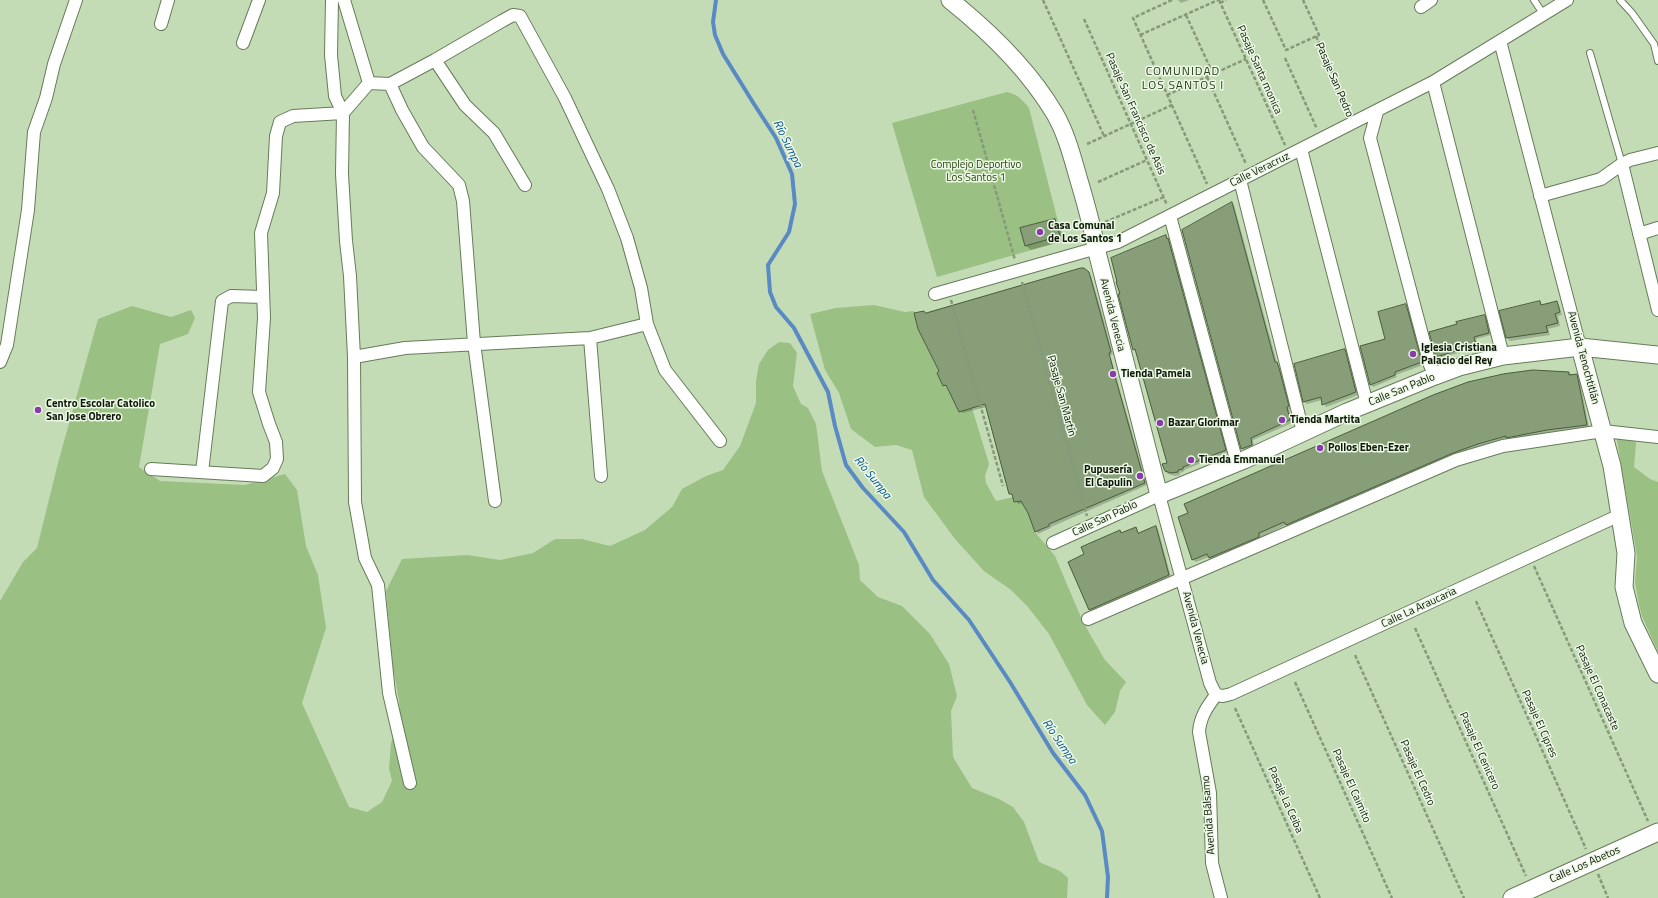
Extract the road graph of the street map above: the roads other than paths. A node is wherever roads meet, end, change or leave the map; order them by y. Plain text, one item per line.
1 (76, 0) edge
2 (168, 0) edge
3 (259, 0) edge
4 (332, 0) edge
5 (344, 0) edge
6 (950, 0) edge
7 (1534, 0) edge
8 (1567, 0) edge
9 (1620, 0) edge
10 (1544, 15) junction
11 (161, 24) dead end
12 (1500, 41) junction
13 (243, 44) dead end
14 (1590, 53) dead end
15 (435, 60) junction
16 (1658, 61) edge
17 (1433, 82) junction
18 (370, 83) junction
19 (390, 84) junction
20 (1377, 112) junction
21 (343, 113) junction
22 (1301, 150) junction
23 (1658, 153) edge
24 (1622, 164) junction
25 (1240, 180) junction
26 (525, 185) dead end
27 (1540, 196) junction
28 (1170, 216) junction
29 (1658, 228) edge
30 (1639, 234) junction
31 (1096, 248) junction
32 (935, 294) dead end
33 (263, 296) junction
34 (1657, 302) edge
35 (647, 324) junction
36 (590, 338) junction
37 (474, 343) junction
38 (1580, 347) junction
39 (1658, 355) edge
40 (1503, 356) junction
41 (354, 357) junction
42 (0, 362) edge
43 (1435, 376) junction
44 (1367, 404) junction
45 (1603, 431) junction
46 (1303, 432) junction
47 (1658, 437) edge
48 (720, 441) dead end
49 (1237, 463) junction
50 (151, 469) dead end
51 (202, 472) junction
52 (601, 476) dead end
53 (1159, 495) junction
54 (495, 501) dead end
55 (1620, 515) junction
56 (1053, 544) dead end
57 (1182, 579) junction
58 (1088, 619) dead end
59 (1658, 674) edge
60 (1216, 695) junction
61 (410, 783) dead end
62 (1654, 829) edge
63 (1221, 898) edge
64 (1512, 898) edge

1 - 42 street
2 - 11 street
3 - 13 street
4 - 21 street
5 - 18 street
6 - 31 street, Avenida Venecia
7 - 10 lane
8 - 10 street, Calle Veracruz
9 - 16 lane
10 - 12 street, Calle Veracruz
12 - 17 street, Calle Veracruz
12 - 27 street, Avenida Tenochtitlán
14 - 24 lane
15 - 19 street
15 - 26 street
15 - 35 street
17 - 20 street, Calle Veracruz
17 - 40 street
18 - 19 street
18 - 21 street
19 - 37 street
20 - 22 street, Calle Veracruz
20 - 43 street
21 - 33 street
21 - 41 street
22 - 25 street, Calle Veracruz
22 - 44 street
23 - 24 street
24 - 27 street
24 - 30 street
25 - 28 street, Calle Veracruz
25 - 46 street
27 - 38 street, Avenida Tenochtitlán
28 - 31 street, Calle Veracruz
28 - 49 street
29 - 30 street
30 - 34 street
31 - 32 street, Calle Veracruz
31 - 53 street, Avenida Venecia
33 - 51 street
33 - 51 street
35 - 36 street
35 - 48 street
36 - 37 street
36 - 52 street
37 - 41 street
37 - 54 street
38 - 39 street, Calle San Pablo
38 - 40 street, Calle San Pablo
38 - 45 street, Avenida Tenochtitlán
40 - 43 street, Calle San Pablo
41 - 61 street
43 - 44 street, Calle San Pablo
44 - 46 street, Calle San Pablo
45 - 47 street
45 - 55 street, Avenida Tenochtitlán
45 - 57 street
46 - 49 street, Calle San Pablo
49 - 53 street, Calle San Pablo
50 - 51 street
53 - 56 street, Calle San Pablo
53 - 57 street, Avenida Venecia
55 - 59 street, Avenida Tenochtitlán
55 - 60 street, Calle La Araucaria
57 - 58 street
57 - 60 street, Avenida Venecia
60 - 63 street, Avenida Bálsamo
62 - 64 street, Calle Los Abetos

